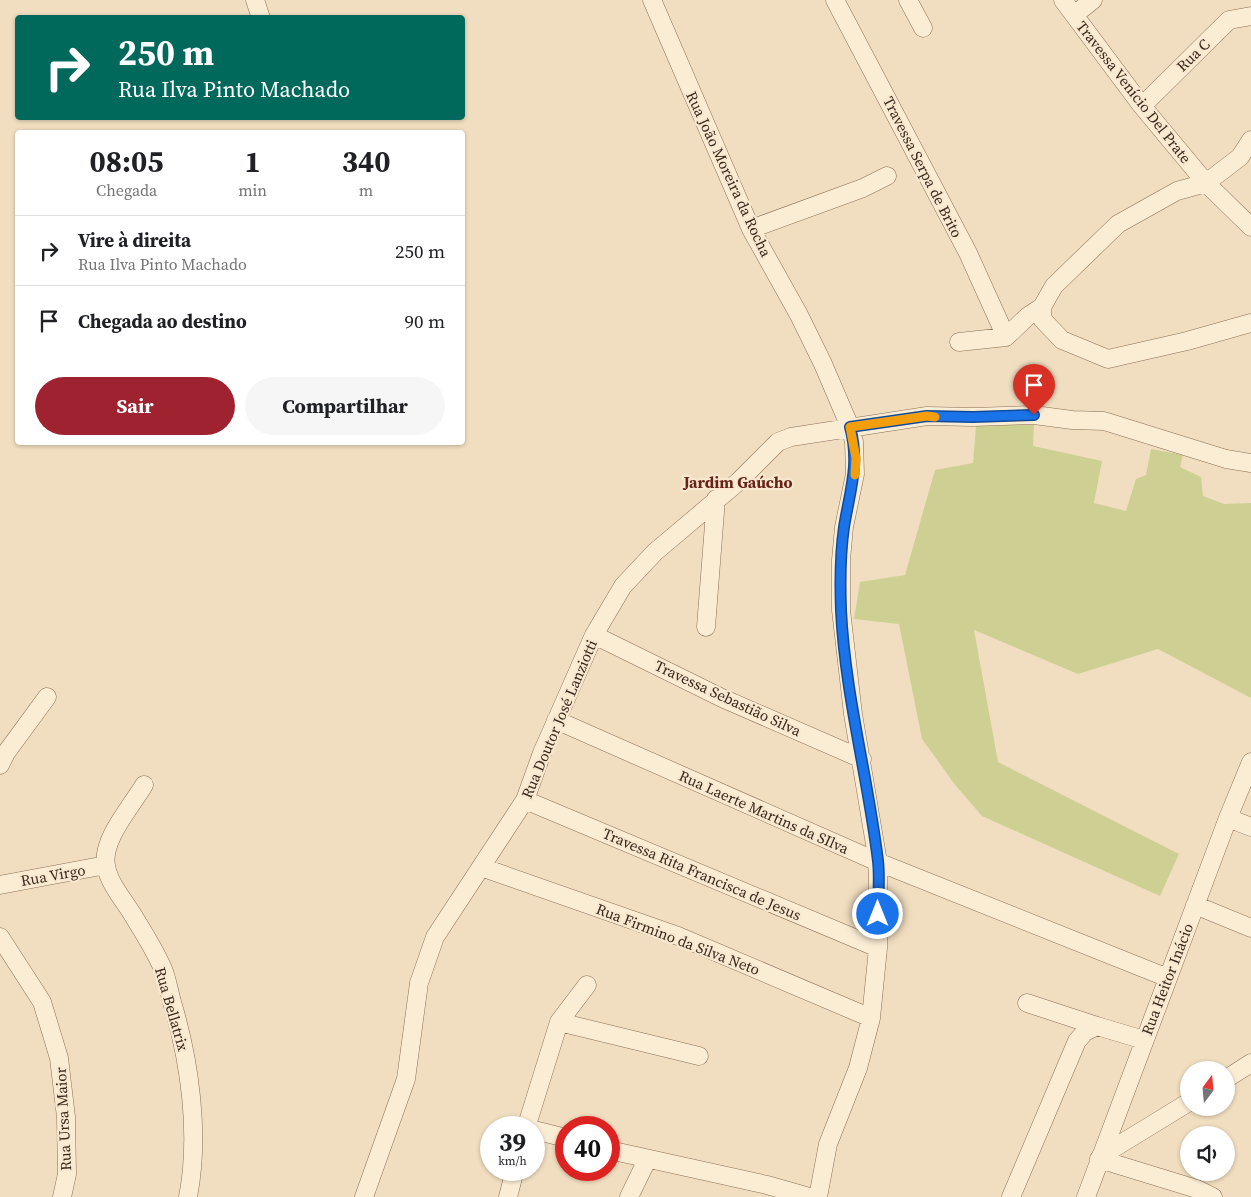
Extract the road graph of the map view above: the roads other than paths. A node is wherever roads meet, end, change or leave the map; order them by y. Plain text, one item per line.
1 (256, 0) edge
2 (652, 0) edge
3 (835, 0) edge
4 (908, 0) edge
5 (1063, 0) edge
6 (1093, 0) edge
7 (260, 15) edge
8 (1074, 15) junction
9 (1251, 16) edge
10 (923, 28) dead end
11 (1142, 106) junction
12 (1251, 140) edge
13 (887, 176) dead end
14 (1206, 183) junction
15 (1251, 227) edge
16 (751, 229) junction
17 (1042, 313) junction
18 (1251, 322) edge
19 (1006, 337) junction
20 (959, 342) dead end
21 (850, 427) junction
22 (1251, 463) edge
23 (716, 499) junction
24 (706, 627) dead end
25 (594, 635) junction
26 (47, 697) dead end
27 (556, 720) junction
28 (862, 759) junction
29 (1251, 762) edge
30 (0, 765) edge
31 (144, 785) dead end
32 (526, 800) junction
33 (1228, 818) junction
34 (1251, 827) edge
35 (878, 862) junction
36 (106, 865) junction
37 (481, 867) junction
38 (0, 884) edge
39 (1195, 905) junction
40 (1251, 928) edge
41 (0, 937) edge
42 (878, 948) junction
43 (1168, 978) junction
44 (588, 984) dead end
45 (1027, 1003) dead end
46 (871, 1018) junction
47 (559, 1022) junction
48 (1097, 1026) junction
49 (1144, 1040) junction
50 (699, 1056) dead end
51 (1251, 1063) edge
52 (1235, 1073) edge
53 (1180, 1108) edge
54 (530, 1116) edge
55 (620, 1153) edge
56 (1100, 1158) junction
57 (648, 1160) junction
58 (512, 1181) edge
59 (62, 1197) edge
60 (188, 1197) edge
61 (364, 1197) edge
62 (508, 1197) edge
63 (629, 1197) edge
64 (809, 1197) edge
65 (818, 1197) edge
66 (1011, 1197) edge
67 (1086, 1197) edge
68 (1213, 1197) edge

1 - 7 street
2 - 16 street, Rua João Moreira da Rocha
3 - 19 street, Travessa Serpa de Brito
4 - 10 street
5 - 8 street, Travessa Venício Del Prate
6 - 8 street
8 - 11 street, Travessa Venício Del Prate
9 - 11 street, Rua C
11 - 14 street, Travessa Venício Del Prate
12 - 14 street
13 - 16 street
14 - 15 street
14 - 17 street
16 - 21 street, Rua João Moreira da Rocha
17 - 18 street
17 - 19 street
19 - 20 street
21 - 22 street, Rua Doutor José Lanziotti
21 - 23 street, Rua Doutor José Lanziotti
21 - 28 street, Rua João Moreira da Rocha
23 - 24 street
23 - 25 street, Rua Doutor José Lanziotti
25 - 27 street, Rua Doutor José Lanziotti
25 - 28 street, Travessa Sebastião Silva
26 - 30 street
27 - 32 street, Rua Doutor José Lanziotti
27 - 35 street, Rua Laerte Martins da SIlva
28 - 35 street, Rua João Moreira da Rocha
29 - 33 street, Rua Heitor Inácio
31 - 36 street
32 - 37 street, Rua Doutor José Lanziotti
32 - 42 street, Travessa Rita Francisca de Jesus
33 - 34 street
33 - 39 street, Rua Heitor Inácio
35 - 42 street, Rua João Moreira da Rocha
35 - 43 street, Rua Laerte Martins da SIlva
36 - 38 street, Rua Virgo
36 - 60 street, Rua Bellatrix
37 - 46 street, Rua Firmino da Silva Neto
37 - 61 street, Rua Doutor José Lanziotti
39 - 40 street
39 - 43 street, Rua Heitor Inácio
41 - 59 street, Rua Ursa Maior
42 - 46 street, Rua João Moreira da Rocha
43 - 49 street, Rua Heitor Inácio
44 - 47 street
45 - 48 street
46 - 65 street, Rua João Moreira da Rocha
47 - 50 street
47 - 54 street
48 - 49 street
48 - 66 street
49 - 56 street, Rua Heitor Inácio
51 - 52 street
53 - 56 street
55 - 57 street
56 - 67 street, Rua Heitor Inácio
56 - 68 street
57 - 63 street
57 - 64 street
58 - 62 street

